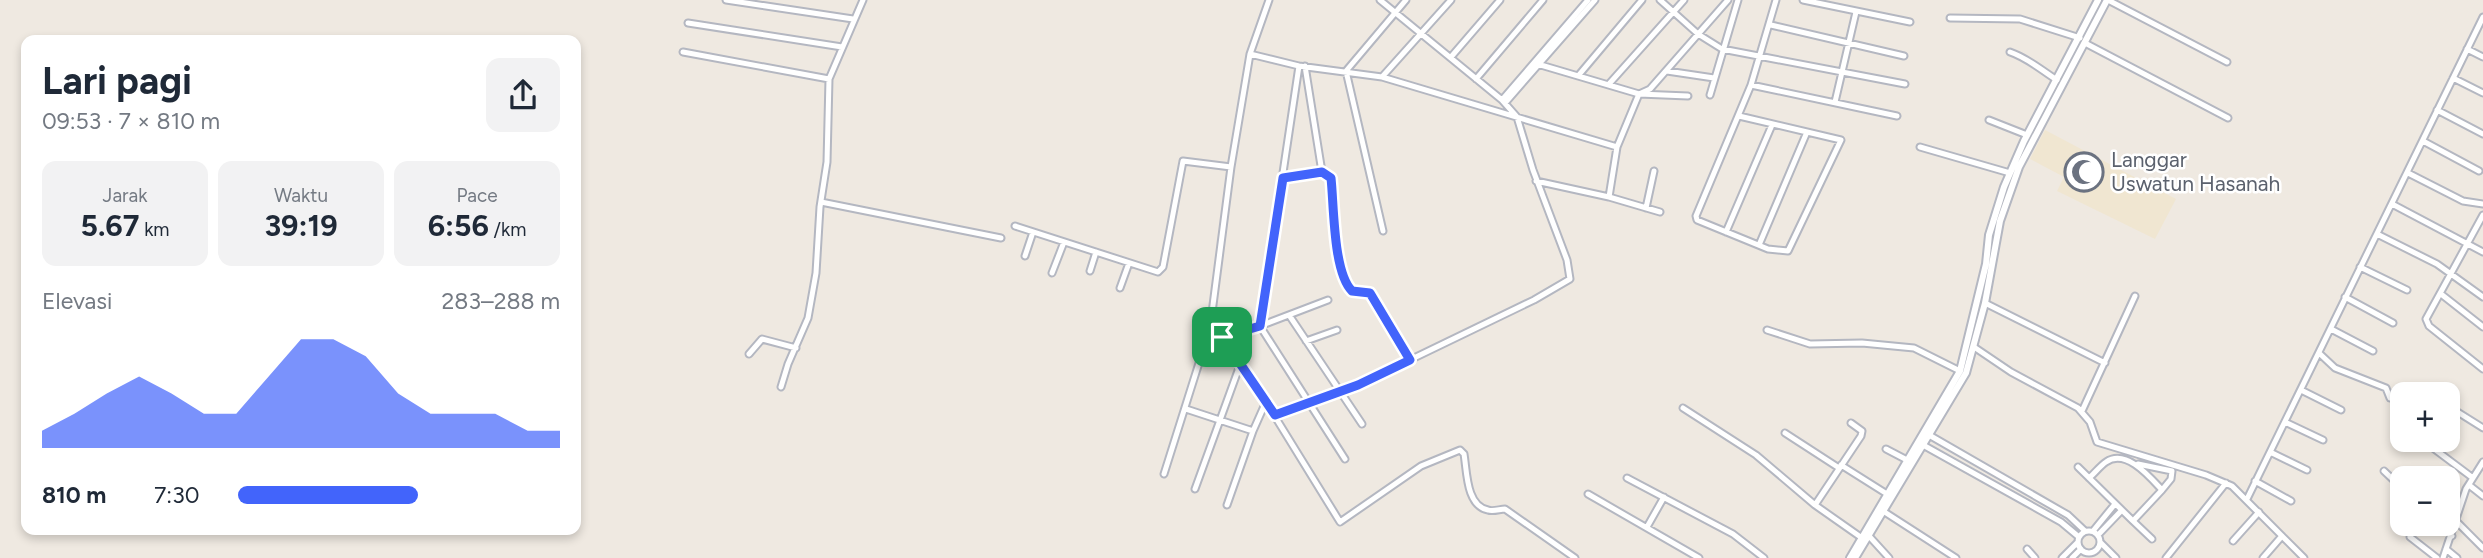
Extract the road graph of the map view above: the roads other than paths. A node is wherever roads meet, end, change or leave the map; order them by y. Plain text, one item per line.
1 (726, 0) edge
2 (863, 0) edge
3 (1269, 0) edge
4 (1380, 0) edge
5 (1406, 0) edge
6 (1451, 0) edge
7 (1500, 0) edge
8 (1544, 0) edge
9 (1588, 0) edge
10 (1595, 0) edge
11 (1642, 0) edge
12 (1660, 0) edge
13 (1684, 0) edge
14 (1728, 0) edge
15 (1738, 0) edge
16 (1776, 0) edge
17 (1803, 0) edge
18 (1840, 0) edge
19 (2098, 0) edge
20 (2107, 0) edge
21 (1839, 8) junction
22 (1674, 12) junction
23 (1856, 12) junction
24 (1395, 13) junction
25 (1950, 18) dead end
26 (853, 19) junction
27 (2482, 20) edge
28 (1910, 22) dead end
29 (688, 23) dead end
30 (1771, 25) junction
31 (1421, 33) junction
32 (1698, 34) junction
33 (2082, 40) junction
34 (1849, 43) junction
35 (842, 47) junction
36 (1722, 49) junction
37 (2467, 50) junction
38 (683, 52) dead end
39 (2010, 52) dead end
40 (1250, 54) junction
41 (1761, 56) junction
42 (1904, 56) dead end
43 (1451, 57) junction
44 (2483, 57) edge
45 (2227, 62) dead end
46 (1537, 64) junction
47 (1302, 66) junction
48 (1346, 71) junction
49 (1667, 71) junction
50 (1843, 72) junction
51 (1578, 76) junction
52 (1382, 77) junction
53 (1714, 78) junction
54 (2453, 78) junction
55 (829, 79) junction
56 (1476, 79) junction
57 (2057, 80) junction
58 (1905, 83) dead end
59 (1609, 84) junction
60 (1751, 85) junction
61 (2483, 93) edge
62 (1639, 94) junction
63 (1710, 95) dead end
64 (1688, 96) dead end
65 (1503, 102) junction
66 (1835, 102) junction
67 (2437, 110) junction
68 (1739, 116) junction
69 (1897, 116) dead end
70 (1517, 117) junction
71 (2228, 118) dead end
72 (1989, 120) dead end
73 (1772, 125) junction
74 (1807, 132) junction
75 (2483, 134) edge
76 (2027, 135) junction
77 (2423, 141) junction
78 (1617, 147) junction
79 (1920, 147) dead end
80 (1231, 167) junction
81 (1654, 171) dead end
82 (2479, 171) dead end
83 (1322, 172) junction
84 (2010, 173) junction
85 (2408, 173) junction
86 (1283, 178) junction
87 (1536, 181) junction
88 (1609, 197) junction
89 (821, 202) junction
90 (2392, 204) junction
91 (2483, 204) edge
92 (1646, 208) junction
93 (1660, 212) dead end
94 (2483, 215) edge
95 (1015, 226) dead end
96 (1382, 231) dead end
97 (1033, 232) junction
98 (1726, 232) junction
99 (2376, 234) junction
100 (1001, 239) dead end
101 (1064, 242) junction
102 (2469, 244) junction
103 (1759, 245) junction
104 (2483, 251) edge
105 (1096, 252) junction
106 (1025, 256) dead end
107 (1129, 263) junction
108 (2360, 267) junction
109 (1090, 271) dead end
110 (1052, 273) dead end
111 (2452, 274) junction
112 (1120, 288) dead end
113 (2407, 290) dead end
114 (2441, 294) junction
115 (2135, 296) dead end
116 (2483, 297) edge
117 (2345, 298) junction
118 (1328, 300) dead end
119 (1985, 303) junction
120 (1289, 315) junction
121 (2393, 323) dead end
122 (1260, 326) junction
123 (2483, 327) edge
124 (1210, 328) junction
125 (2330, 329) junction
126 (1766, 330) dead end
127 (1337, 331) dead end
128 (1222, 337) junction
129 (1306, 341) junction
130 (1974, 347) junction
131 (796, 348) junction
132 (2373, 351) dead end
133 (2319, 353) junction
134 (750, 354) dead end
135 (1410, 360) junction
136 (2105, 363) junction
137 (1240, 365) junction
138 (2483, 369) edge
139 (1960, 371) junction
140 (782, 387) dead end
141 (2301, 390) junction
142 (1340, 392) junction
143 (2390, 398) edge
144 (1265, 404) junction
145 (1308, 404) junction
146 (1683, 408) dead end
147 (1186, 409) junction
148 (2341, 410) dead end
149 (2082, 411) junction
150 (2460, 414) edge
151 (1275, 415) junction
152 (1219, 419) junction
153 (2285, 422) junction
154 (1851, 423) dead end
155 (1362, 424) dead end
156 (2483, 428) edge
157 (1253, 431) junction
158 (1785, 433) dead end
159 (1929, 435) junction
160 (2323, 440) dead end
161 (1923, 445) junction
162 (1886, 449) dead end
163 (2270, 452) junction
164 (2438, 452) edge
165 (1345, 459) dead end
166 (1907, 460) junction
167 (2483, 462) edge
168 (2135, 464) junction
169 (1840, 466) junction
170 (2078, 467) dead end
171 (2307, 470) dead end
172 (2384, 471) dead end
173 (1164, 474) dead end
174 (2390, 477) edge
175 (1627, 478) dead end
176 (2089, 478) junction
177 (2473, 478) junction
178 (2255, 481) junction
179 (2226, 483) junction
180 (2469, 485) junction
181 (1195, 489) dead end
182 (2162, 490) junction
183 (1588, 494) dead end
184 (1887, 494) junction
185 (2483, 496) edge
186 (1664, 497) junction
187 (2247, 499) junction
188 (2291, 501) dead end
189 (2115, 504) junction
190 (1227, 505) dead end
191 (1815, 505) junction
192 (2460, 510) edge
193 (1883, 511) junction
194 (2121, 511) junction
195 (2259, 512) junction
196 (2133, 521) junction
197 (2460, 525) edge
198 (1647, 527) junction
199 (2085, 531) junction
200 (2097, 536) junction
201 (2283, 536) junction
202 (2452, 536) edge
203 (1865, 537) junction
204 (2410, 537) dead end
205 (2078, 539) junction
206 (2152, 539) dead end
207 (2233, 541) dead end
208 (2483, 548) edge
209 (2026, 549) dead end
210 (2081, 549) junction
211 (2446, 550) junction
212 (2094, 551) junction
213 (1760, 556) edge
214 (1575, 558) edge
215 (1699, 558) edge
216 (1850, 558) edge
217 (1855, 558) edge
218 (1889, 558) edge
219 (1956, 558) edge
220 (2035, 558) edge
221 (2062, 558) edge
222 (2072, 558) edge
223 (2101, 558) edge
224 (2116, 558) edge
225 (2166, 558) edge
226 (2263, 558) edge
227 (2303, 558) edge
228 (2440, 558) edge
229 (2457, 558) edge

1 - 26 street
2 - 26 street
3 - 40 street
4 - 24 street
5 - 24 street
6 - 31 street
7 - 43 street
8 - 56 street
9 - 46 street
10 - 46 street
11 - 51 street
12 - 22 street
13 - 22 street
14 - 32 street
15 - 36 street
16 - 30 street
17 - 21 street
18 - 21 street
19 - 33 street
20 - 33 street
20 - 45 street
21 - 23 street
22 - 32 street
22 - 59 street
23 - 28 street
23 - 34 street
24 - 31 street
24 - 48 street
25 - 33 street
26 - 35 street
27 - 37 street
29 - 35 street
30 - 34 street
30 - 41 street
31 - 43 street
31 - 52 street
32 - 36 street
32 - 49 street
33 - 57 street
33 - 71 street
33 - 119 street
34 - 42 street
34 - 50 street
35 - 55 street
36 - 41 street
36 - 53 street
37 - 44 street
37 - 54 street
38 - 55 street
39 - 57 street
40 - 47 street
40 - 80 street
41 - 50 street
41 - 60 street
43 - 56 street
46 - 51 street
46 - 65 street
47 - 48 street
47 - 83 street
47 - 86 street
48 - 52 street
48 - 96 street
49 - 53 street
49 - 62 street
50 - 58 street
50 - 66 street
51 - 59 street
52 - 70 street
53 - 63 street
54 - 61 street
54 - 67 street
55 - 89 street
56 - 65 street
57 - 76 street
59 - 62 street
60 - 66 street
60 - 68 street
62 - 64 street
62 - 78 street
65 - 70 street
66 - 69 street
67 - 75 street
67 - 77 street
68 - 73 street
68 - 98 street
70 - 78 street
70 - 87 street
72 - 76 street
73 - 74 street
73 - 98 street
74 - 103 street
74 - 103 street
76 - 84 street
77 - 82 street
77 - 85 street
78 - 88 street
79 - 84 street
80 - 107 street
80 - 124 street
81 - 92 street
83 - 86 street
83 - 135 street
84 - 139 street
85 - 90 street
85 - 91 street
86 - 122 street
87 - 88 street
87 - 135 street
88 - 92 street
89 - 100 street
89 - 131 street
90 - 99 street
90 - 102 street
92 - 93 street
94 - 102 street
95 - 97 street
97 - 101 street
97 - 106 street
98 - 103 street
99 - 108 street
99 - 111 street
101 - 105 street
101 - 110 street
102 - 104 street
102 - 111 street
105 - 107 street
105 - 109 street
107 - 112 street
108 - 113 street
108 - 117 street
111 - 114 street
111 - 116 street
114 - 123 street
114 - 138 street
115 - 136 street
117 - 121 street
117 - 125 street
118 - 120 street
119 - 130 street
119 - 136 street
120 - 122 street
120 - 129 street
122 - 128 street
122 - 145 street
124 - 128 street
124 - 147 street
125 - 132 street
125 - 133 street
126 - 139 street
127 - 129 street
128 - 137 street
129 - 142 street
130 - 149 street
130 - 159 street
131 - 134 street
131 - 140 street
133 - 141 street
133 - 143 street
135 - 142 street
136 - 149 street
137 - 144 street
137 - 152 street
139 - 166 street
141 - 148 street
141 - 153 street
142 - 145 street
142 - 155 street
144 - 151 street
144 - 157 street
145 - 151 street
145 - 165 street
146 - 191 street
147 - 152 street
147 - 173 street
149 - 179 street
150 - 156 street
151 - 214 street
152 - 157 street
152 - 181 street
153 - 160 street
153 - 163 street
154 - 169 street
157 - 190 street
158 - 169 street
159 - 161 street
159 - 199 street
161 - 193 street
161 - 205 street
162 - 166 street
163 - 171 street
163 - 178 street
164 - 177 street
166 - 184 street
167 - 177 street
168 - 176 street
168 - 182 street
168 - 182 street
169 - 184 street
169 - 191 street
170 - 176 street
172 - 174 street
175 - 186 street
176 - 189 street
177 - 180 street
178 - 187 street
178 - 188 street
179 - 187 street
179 - 225 street
180 - 185 street
180 - 192 street
182 - 196 street
183 - 198 street
184 - 203 street
186 - 198 street
186 - 213 street
187 - 195 street
189 - 194 street
189 - 200 street
191 - 203 street
193 - 203 street
193 - 219 street
194 - 196 street
194 - 200 street
195 - 201 street
195 - 207 street
196 - 206 street
197 - 208 street
198 - 215 street
199 - 200 street
199 - 205 street
200 - 212 street
200 - 224 street
201 - 226 street
201 - 227 street
202 - 211 street
203 - 216 street
203 - 217 street
203 - 218 street
204 - 228 street
205 - 210 street
205 - 221 street
209 - 220 street
210 - 212 street
210 - 222 street
211 - 228 street
211 - 229 street
212 - 223 street

